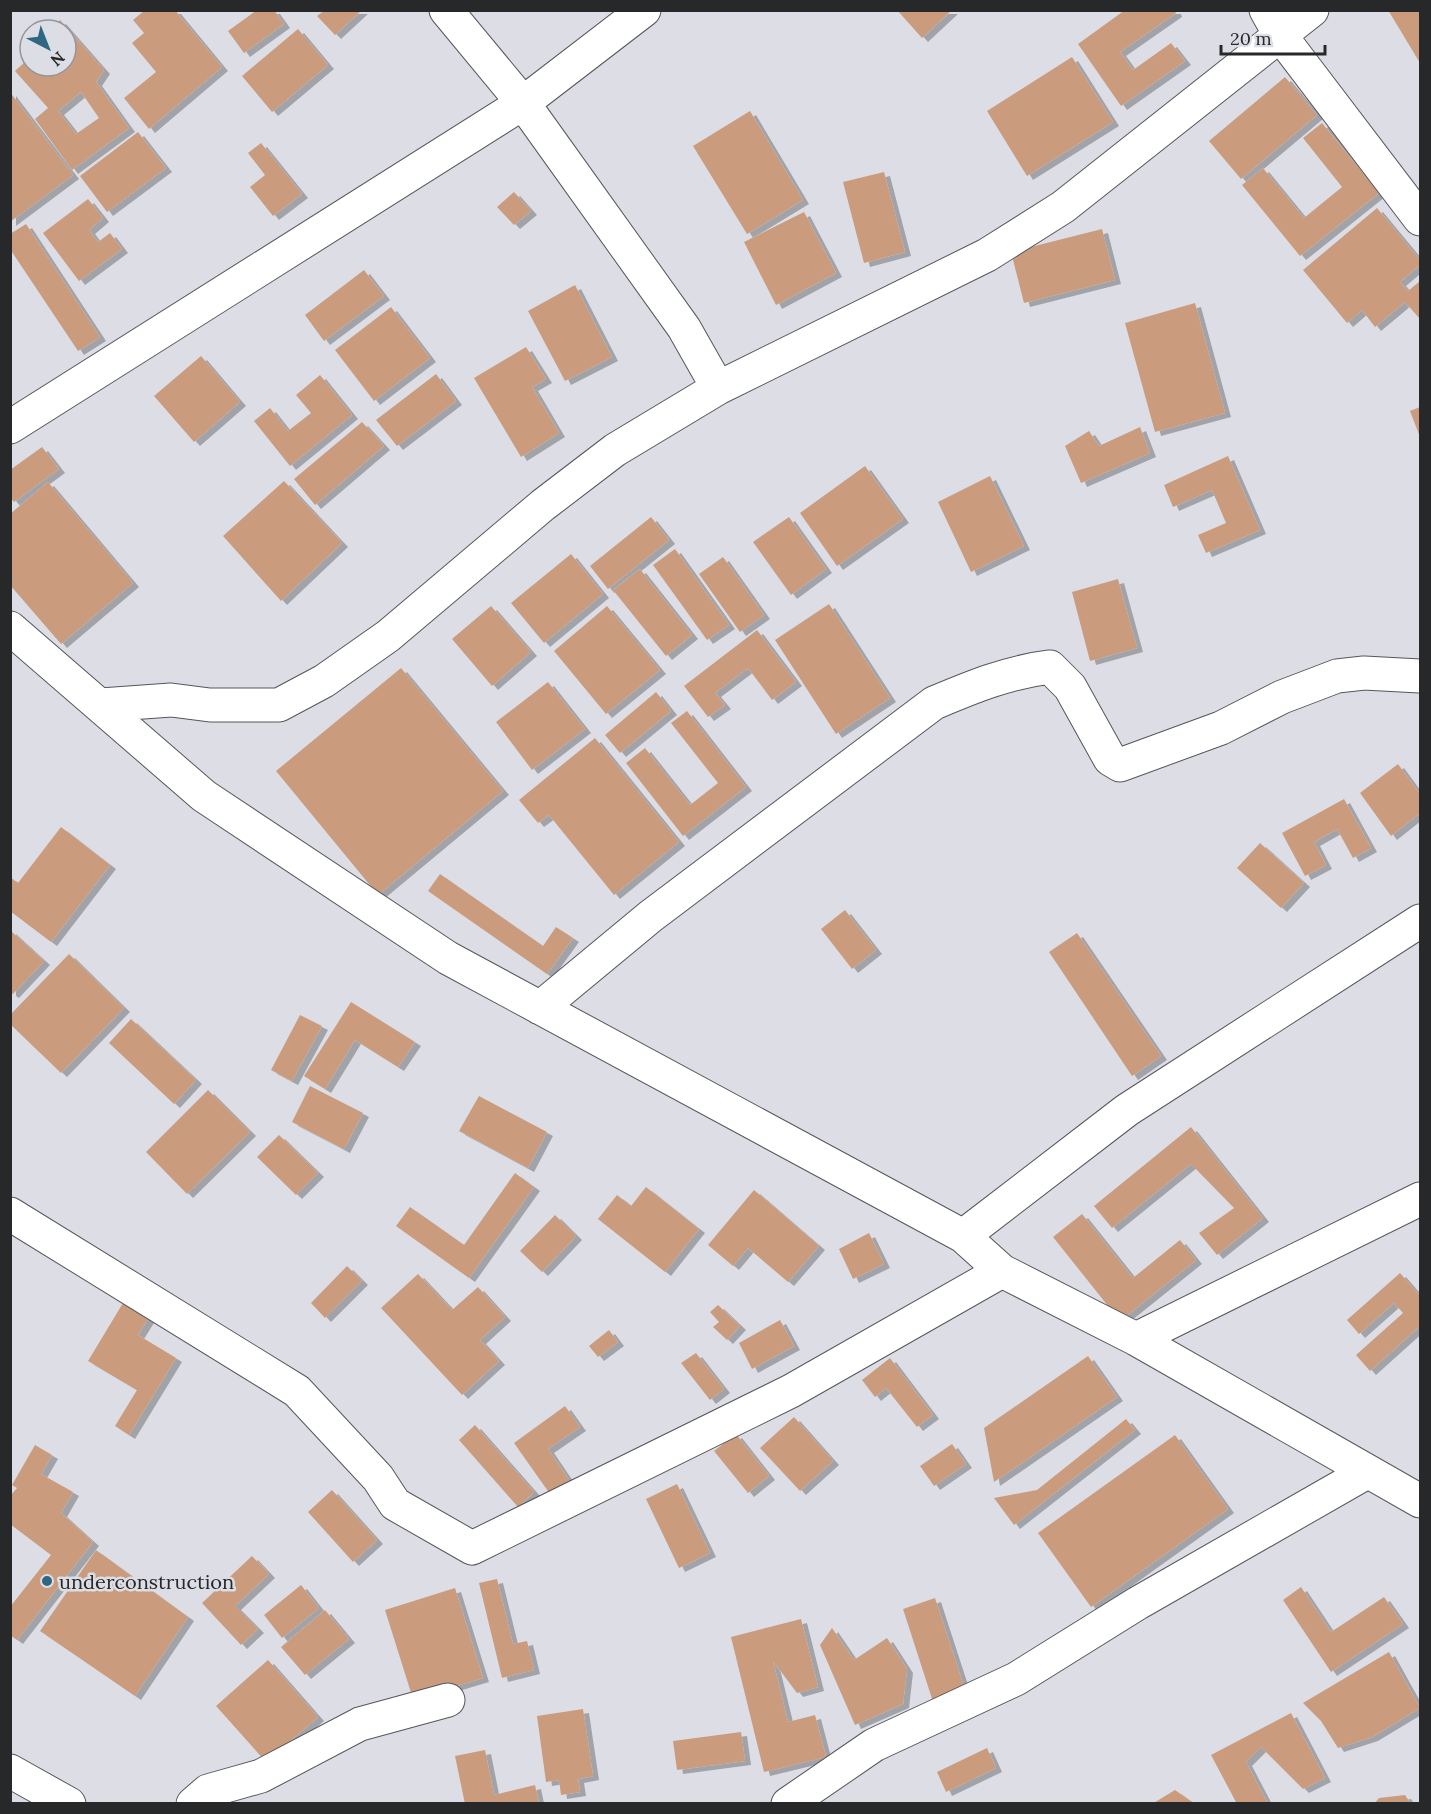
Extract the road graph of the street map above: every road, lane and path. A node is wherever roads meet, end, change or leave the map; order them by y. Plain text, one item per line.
1 (446, 10) edge
2 (644, 10) edge
3 (1312, 10) edge
4 (1273, 23) edge
5 (524, 103) junction
6 (1420, 219) edge
7 (718, 388) junction
8 (10, 427) edge
9 (10, 628) edge
10 (1420, 676) edge
11 (101, 705) junction
12 (1420, 921) edge
13 (540, 1008) junction
14 (1420, 1199) edge
15 (10, 1214) edge
16 (963, 1236) junction
17 (1002, 1271) junction
18 (1136, 1339) junction
19 (1367, 1472) junction
20 (1420, 1501) edge
21 (448, 1700) dead end
22 (13, 1775) edge
23 (69, 1803) edge
24 (193, 1803) edge
25 (788, 1803) edge

1 - 5 street
2 - 5 street
3 - 4 street
4 - 6 street
4 - 7 street
5 - 7 street
5 - 8 street
7 - 11 street
9 - 11 street
10 - 13 street
11 - 13 street
12 - 16 street
13 - 16 street
14 - 18 street
15 - 17 street
16 - 17 street
17 - 18 street
18 - 19 street
19 - 20 street
19 - 25 street
21 - 24 street
22 - 23 street

